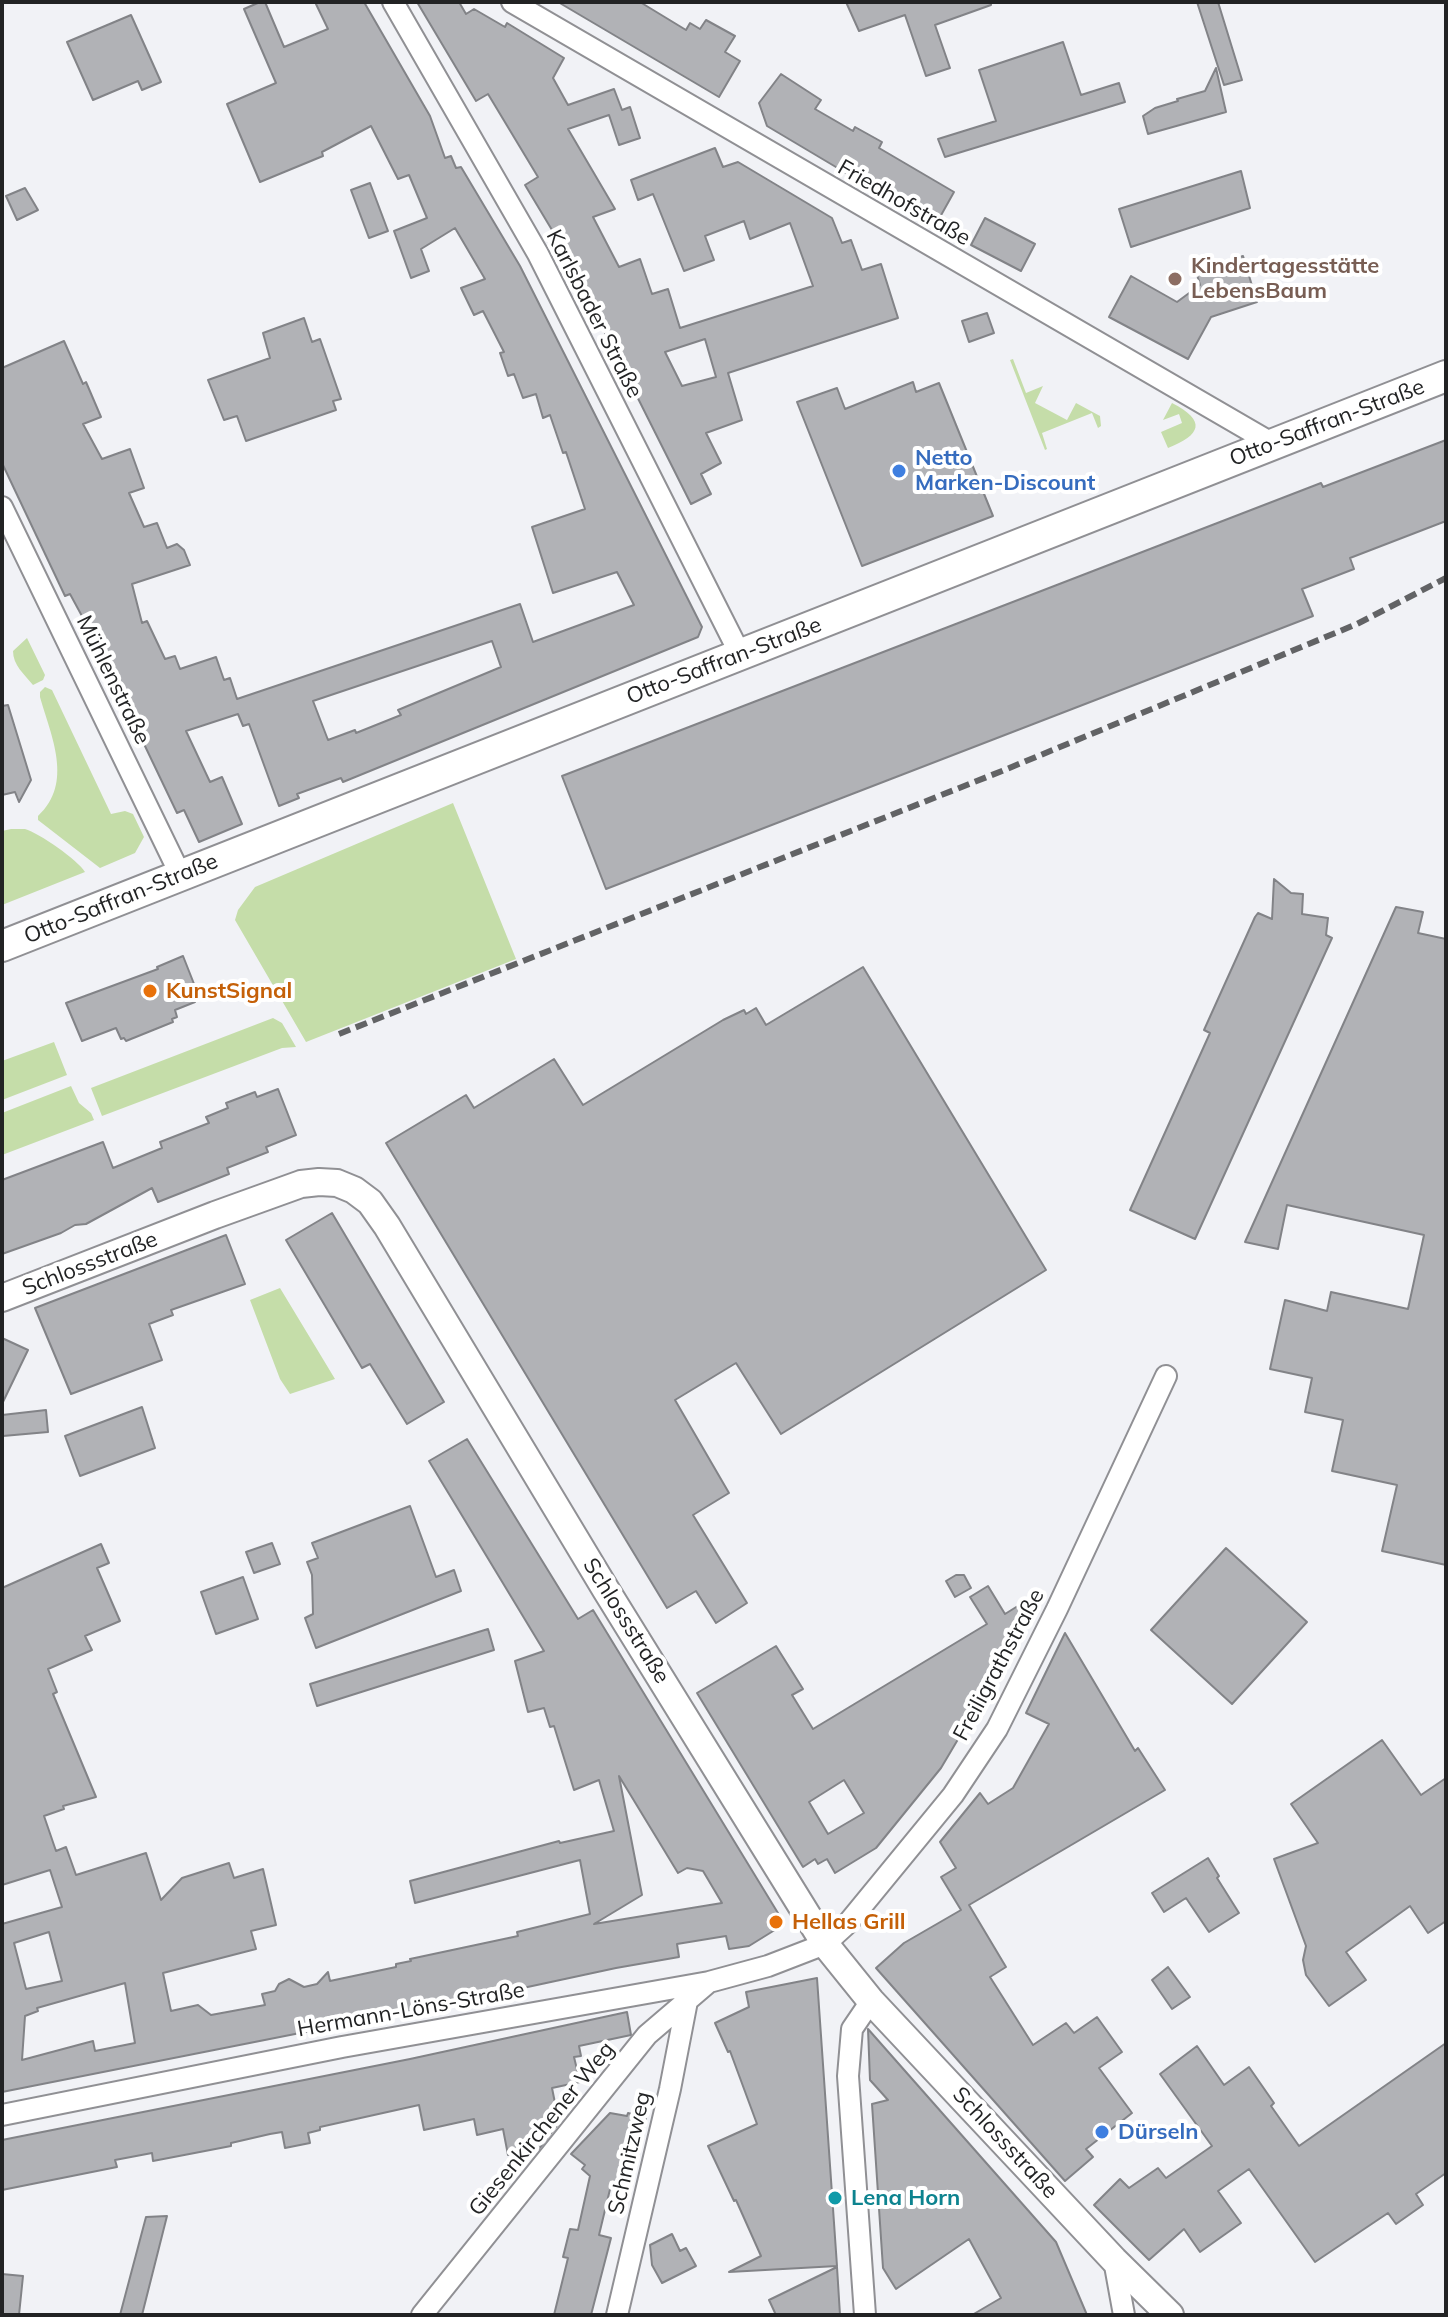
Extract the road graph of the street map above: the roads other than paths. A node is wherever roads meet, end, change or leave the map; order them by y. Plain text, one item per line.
1 (393, 2) edge
2 (512, 2) edge
3 (1446, 376) edge
4 (1273, 444) junction
5 (2, 507) edge
6 (740, 654) junction
7 (180, 874) junction
8 (2, 946) edge
9 (2, 1298) edge
10 (1166, 1376) dead end
11 (825, 1944) junction
12 (709, 1982) junction
13 (687, 2001) junction
14 (871, 2001) junction
15 (2, 2115) edge
16 (1114, 2260) junction
17 (422, 2315) edge
18 (617, 2315) edge
19 (865, 2315) edge
20 (1124, 2315) edge
21 (1170, 2315) edge

1 - 6 street, Karlsbader Straße
2 - 4 street, Friedhofstraße
3 - 4 main road, Otto-Saffran-Straße
4 - 6 main road, Otto-Saffran-Straße
5 - 7 street, Mühlenstraße
6 - 7 main road, Otto-Saffran-Straße
7 - 8 main road, Otto-Saffran-Straße
9 - 11 street, Schlossstraße
10 - 11 street, Freiligrathstraße
11 - 12 street, Hermann-Löns-Straße
11 - 14 street, Schlossstraße
12 - 13 street, Giesenkirchener Weg
12 - 15 street, Hermann-Löns-Straße
13 - 17 street, Giesenkirchener Weg
13 - 18 street, Schmitzweg
14 - 16 street, Schlossstraße
14 - 19 street
16 - 20 street
16 - 21 street, Schlossstraße

